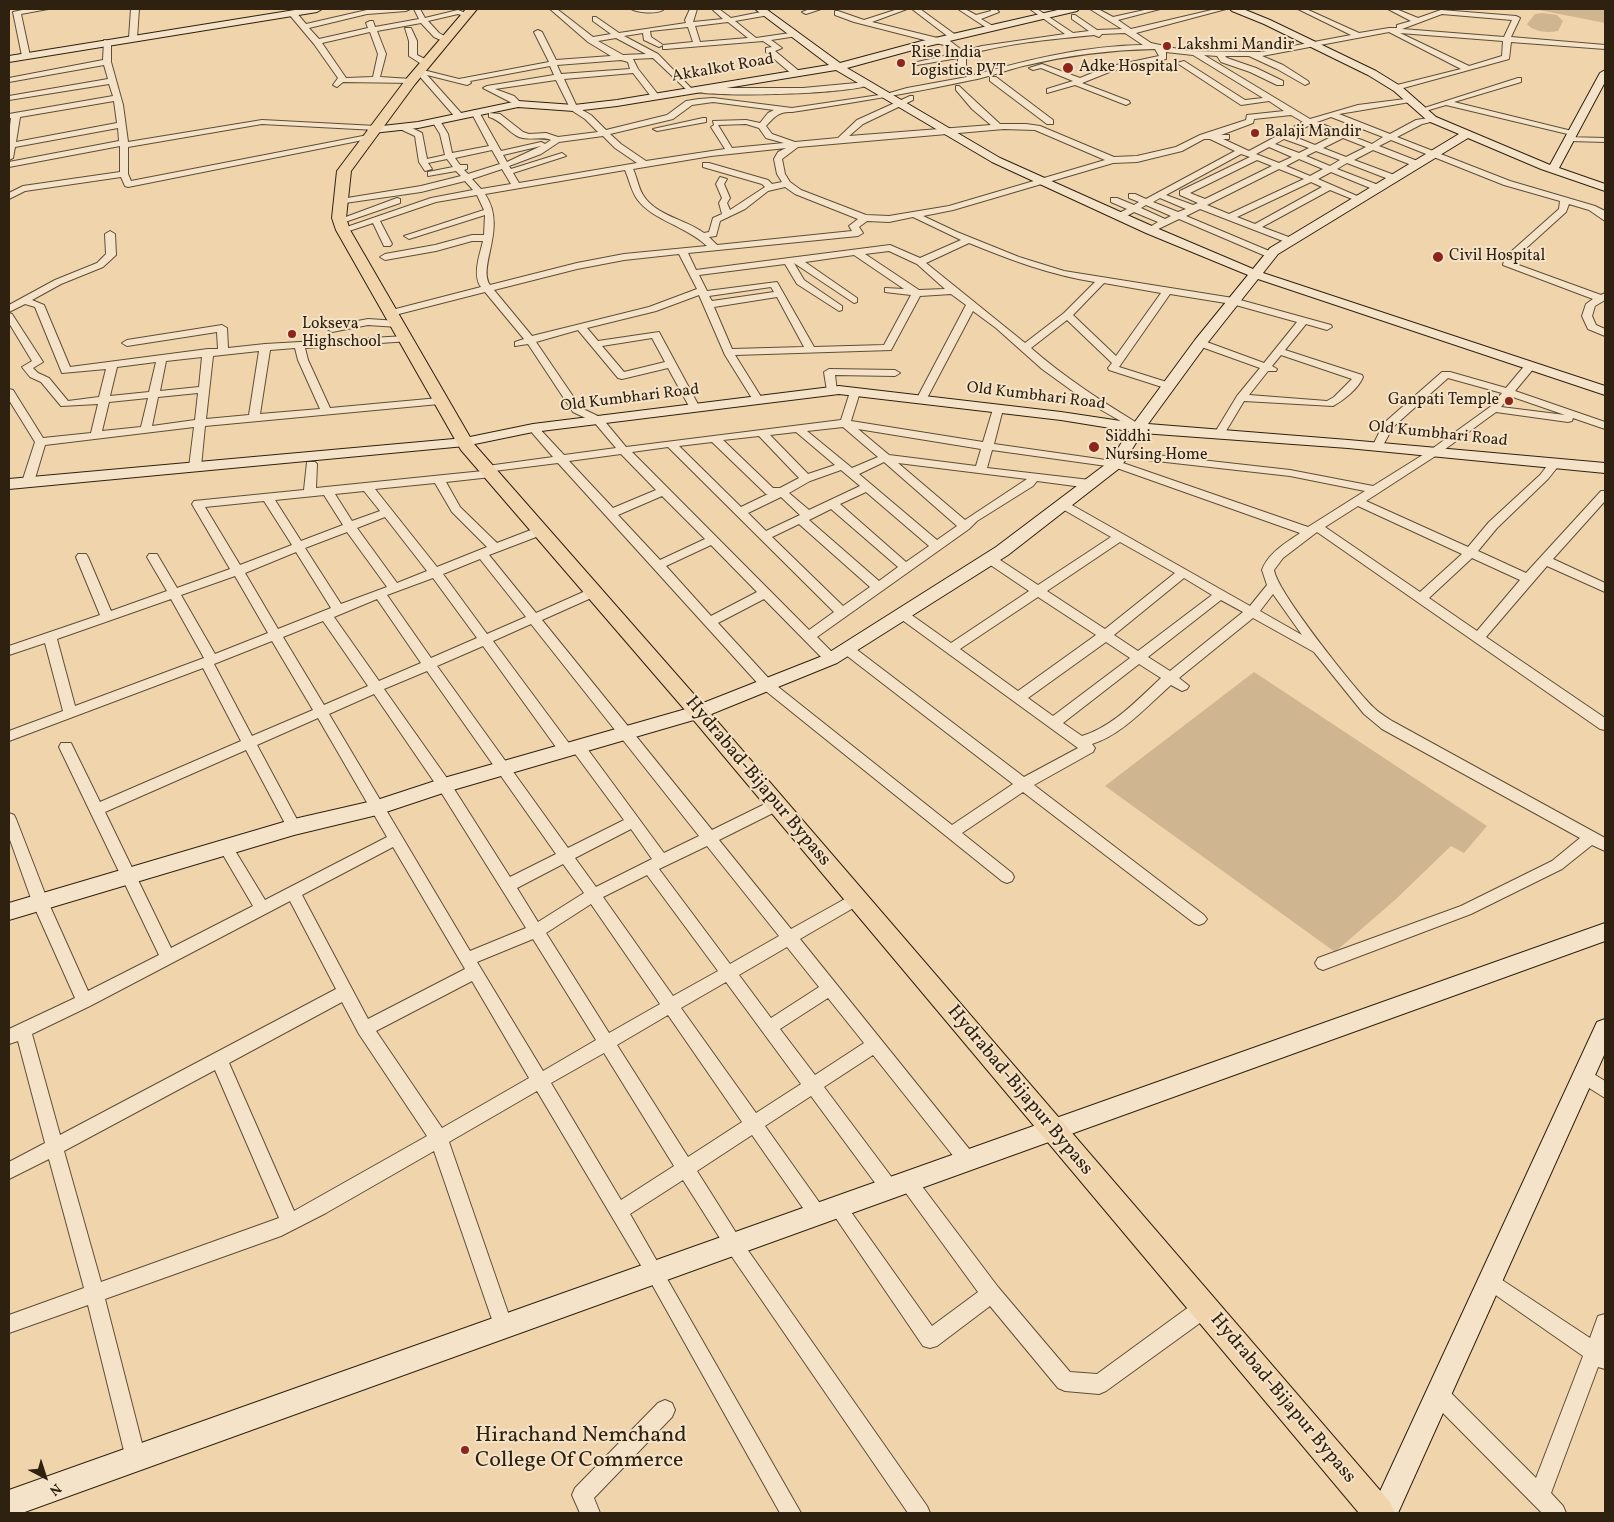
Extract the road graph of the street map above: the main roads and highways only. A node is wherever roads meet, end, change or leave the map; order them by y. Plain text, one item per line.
1 (467, 11) edge
2 (1379, 1513) edge

1 - 2 main road, Hydrabad-Bijapur Bypass

